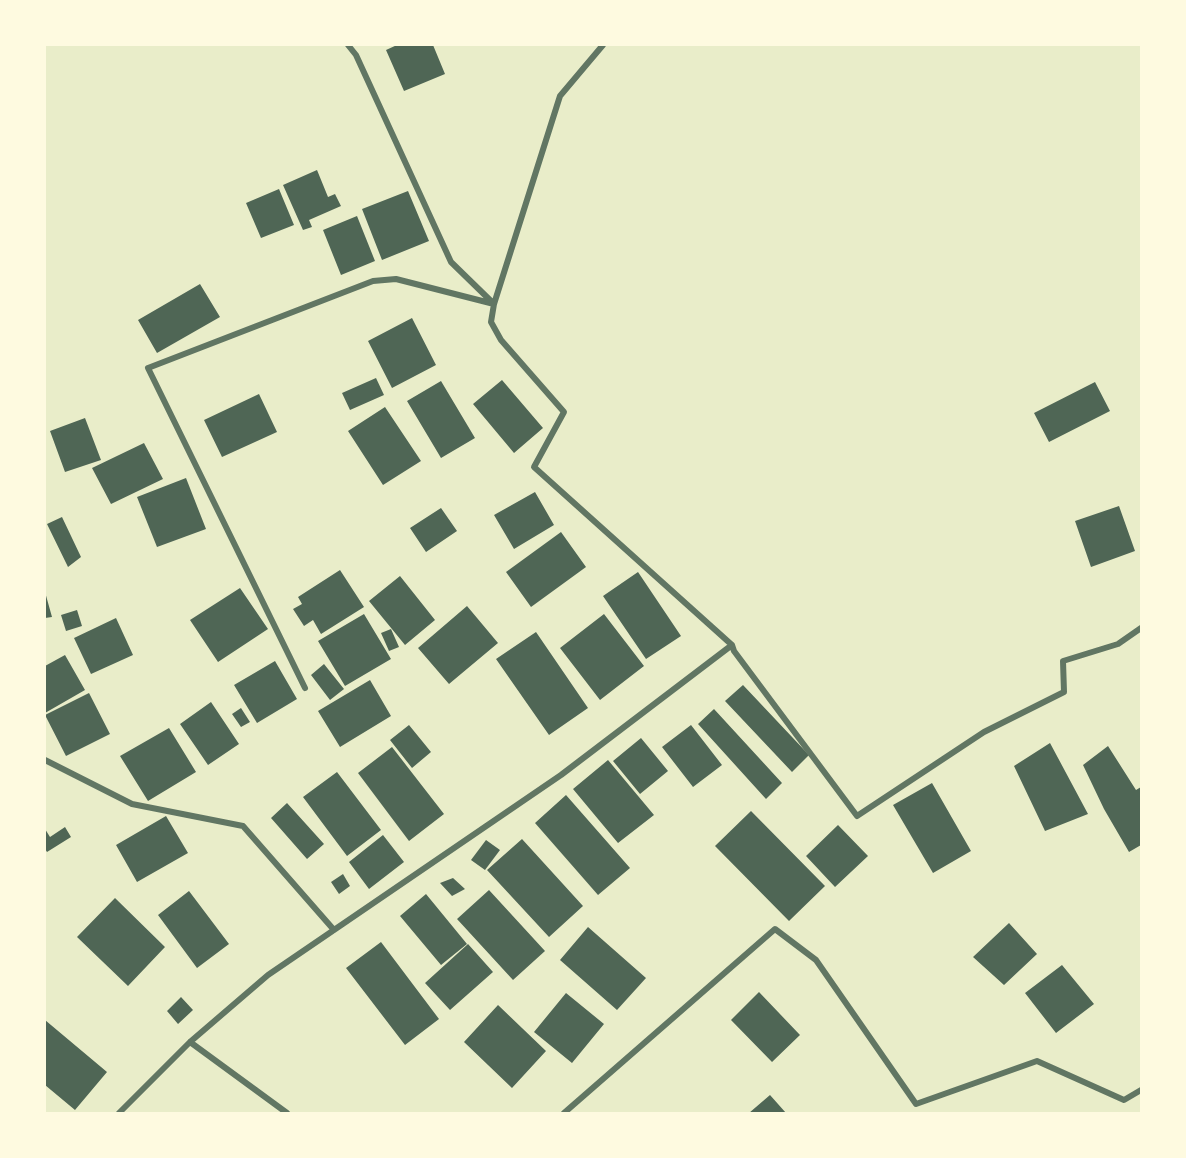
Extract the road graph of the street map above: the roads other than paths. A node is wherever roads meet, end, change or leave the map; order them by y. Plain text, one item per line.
1 (348, 45) edge
2 (603, 45) edge
3 (494, 304) junction
4 (1141, 628) edge
5 (732, 645) junction
6 (305, 688) dead end
7 (46, 758) edge
8 (334, 930) junction
9 (190, 1042) junction
10 (1141, 1090) edge
11 (119, 1113) edge
12 (287, 1113) edge
13 (564, 1113) edge

1 - 3 street
2 - 3 street
3 - 5 street
3 - 6 street
4 - 5 street
5 - 8 street
7 - 8 street
8 - 9 street
9 - 11 street
9 - 12 street
10 - 13 street

